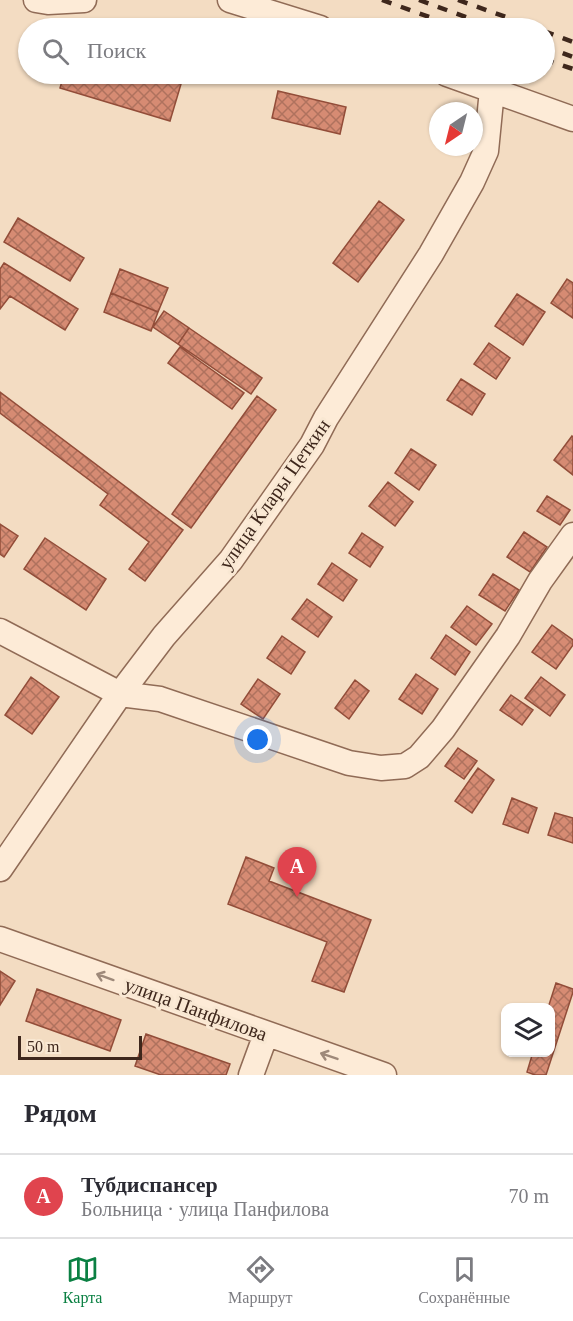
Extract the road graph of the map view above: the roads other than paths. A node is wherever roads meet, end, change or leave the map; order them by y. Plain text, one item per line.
1 (36, 0) edge
2 (84, 0) edge
3 (230, 0) edge
4 (288, 18) edge
5 (475, 84) edge
6 (492, 90) junction
7 (573, 119) edge
8 (573, 535) edge
9 (0, 631) edge
10 (120, 694) junction
11 (0, 869) edge
12 (3, 939) edge
13 (266, 1034) junction
14 (251, 1075) edge
15 (384, 1075) edge

1 - 2 street
3 - 4 street
5 - 6 street
6 - 7 street
6 - 10 street, улица Клары Цеткин
8 - 10 street
9 - 10 street
10 - 11 street, улица Клары Цеткин
13 -> 12 street, улица Панфилова
13 - 14 street
15 -> 13 street, улица Панфилова

